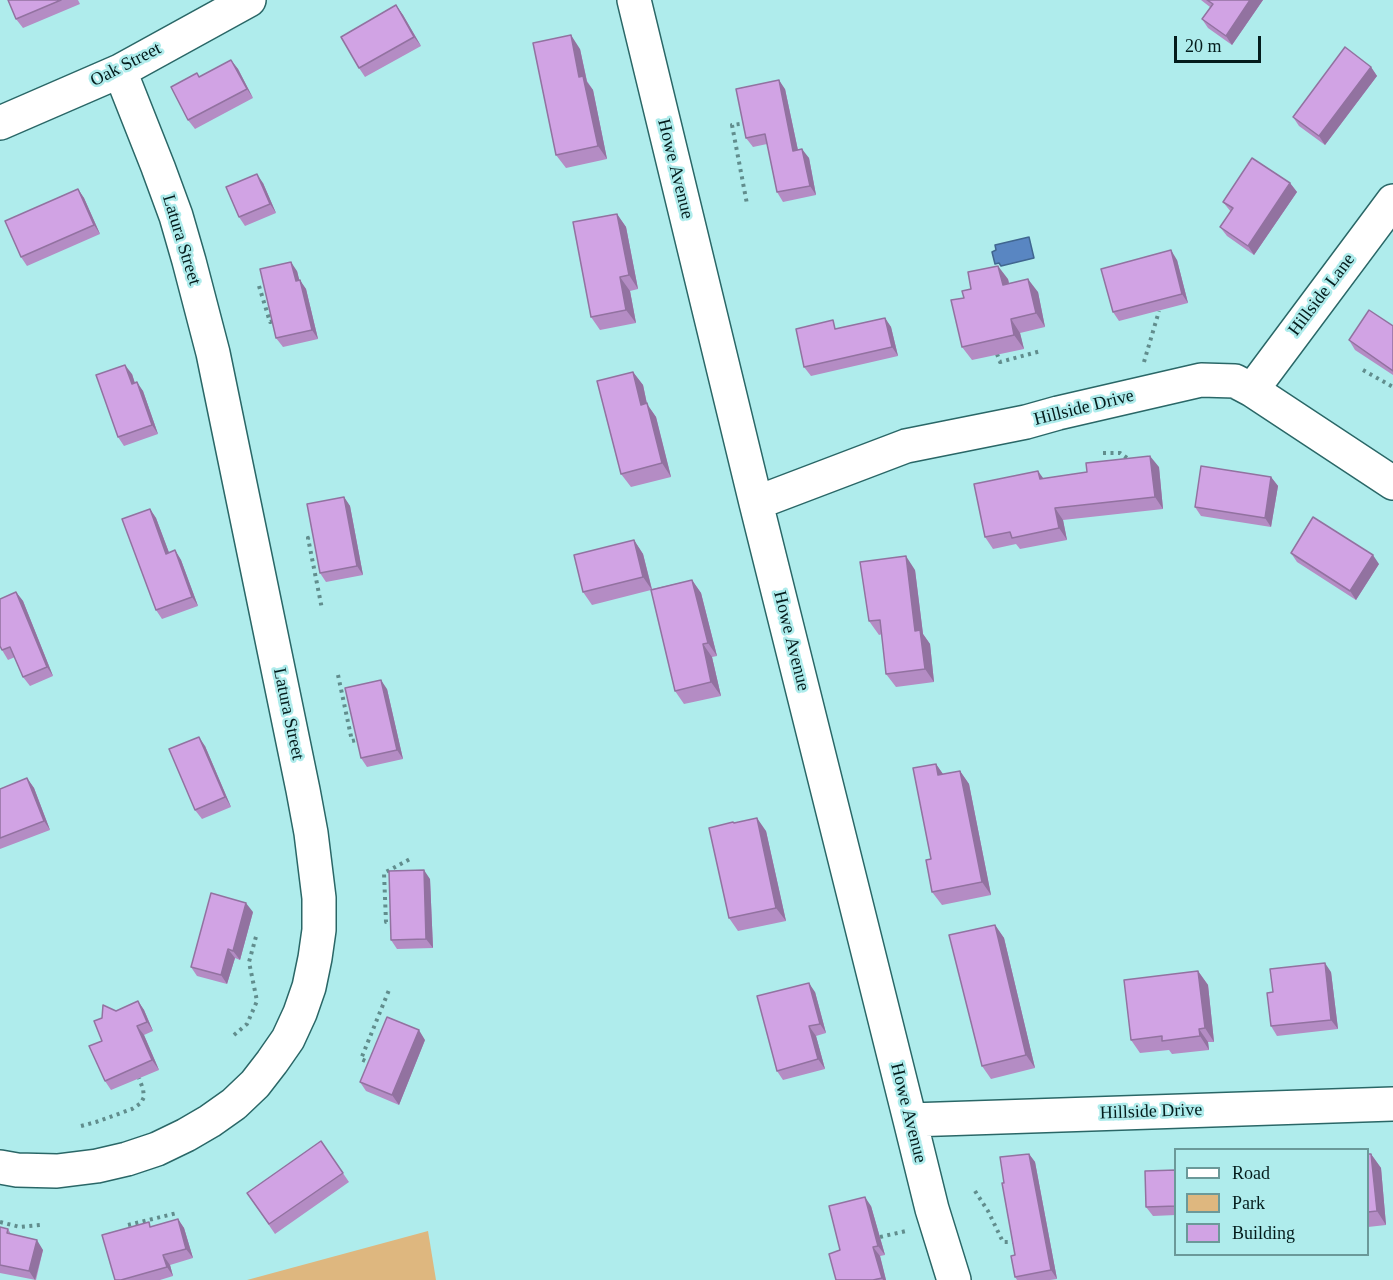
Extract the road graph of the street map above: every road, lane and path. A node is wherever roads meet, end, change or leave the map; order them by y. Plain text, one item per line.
1 (249, 0) edge
2 (634, 0) edge
3 (120, 71) junction
4 (0, 123) edge
5 (748, 123) edge
6 (1393, 201) edge
7 (747, 204) dead end
8 (260, 286) edge
9 (1159, 311) edge
10 (276, 320) edge
11 (1041, 351) dead end
12 (998, 354) edge
13 (1142, 368) dead end
14 (1363, 370) dead end
15 (1393, 387) edge
16 (1252, 390) junction
17 (1103, 453) dead end
18 (1130, 463) edge
19 (1393, 483) edge
20 (756, 503) junction
21 (318, 536) edge
22 (322, 609) dead end
23 (338, 675) dead end
24 (361, 739) edge
25 (412, 858) dead end
26 (396, 922) edge
27 (256, 933) dead end
28 (389, 990) dead end
29 (234, 1035) dead end
30 (373, 1065) edge
31 (139, 1078) edge
32 (1393, 1104) edge
33 (910, 1120) junction
34 (81, 1126) dead end
35 (0, 1167) edge
36 (975, 1191) dead end
37 (177, 1213) dead end
38 (0, 1222) edge
39 (40, 1225) dead end
40 (128, 1225) edge
41 (1013, 1242) edge
42 (954, 1280) edge

1 - 3 street, Oak Street
2 - 20 street, Howe Avenue
3 - 4 street, Oak Street
3 - 35 street, Latura Street
5 - 7 path
6 - 16 street, Hillside Lane
8 - 10 path
9 - 13 path
11 - 12 path
14 - 15 path
16 - 19 street, Hillside Drive
16 - 20 street, Hillside Drive
17 - 18 path
20 - 33 street, Howe Avenue
21 - 22 path
23 - 24 path
25 - 26 path
27 - 29 path
28 - 30 path
31 - 34 path
32 - 33 street, Hillside Drive
33 - 42 street, Howe Avenue
36 - 41 path
37 - 40 path
38 - 39 path

